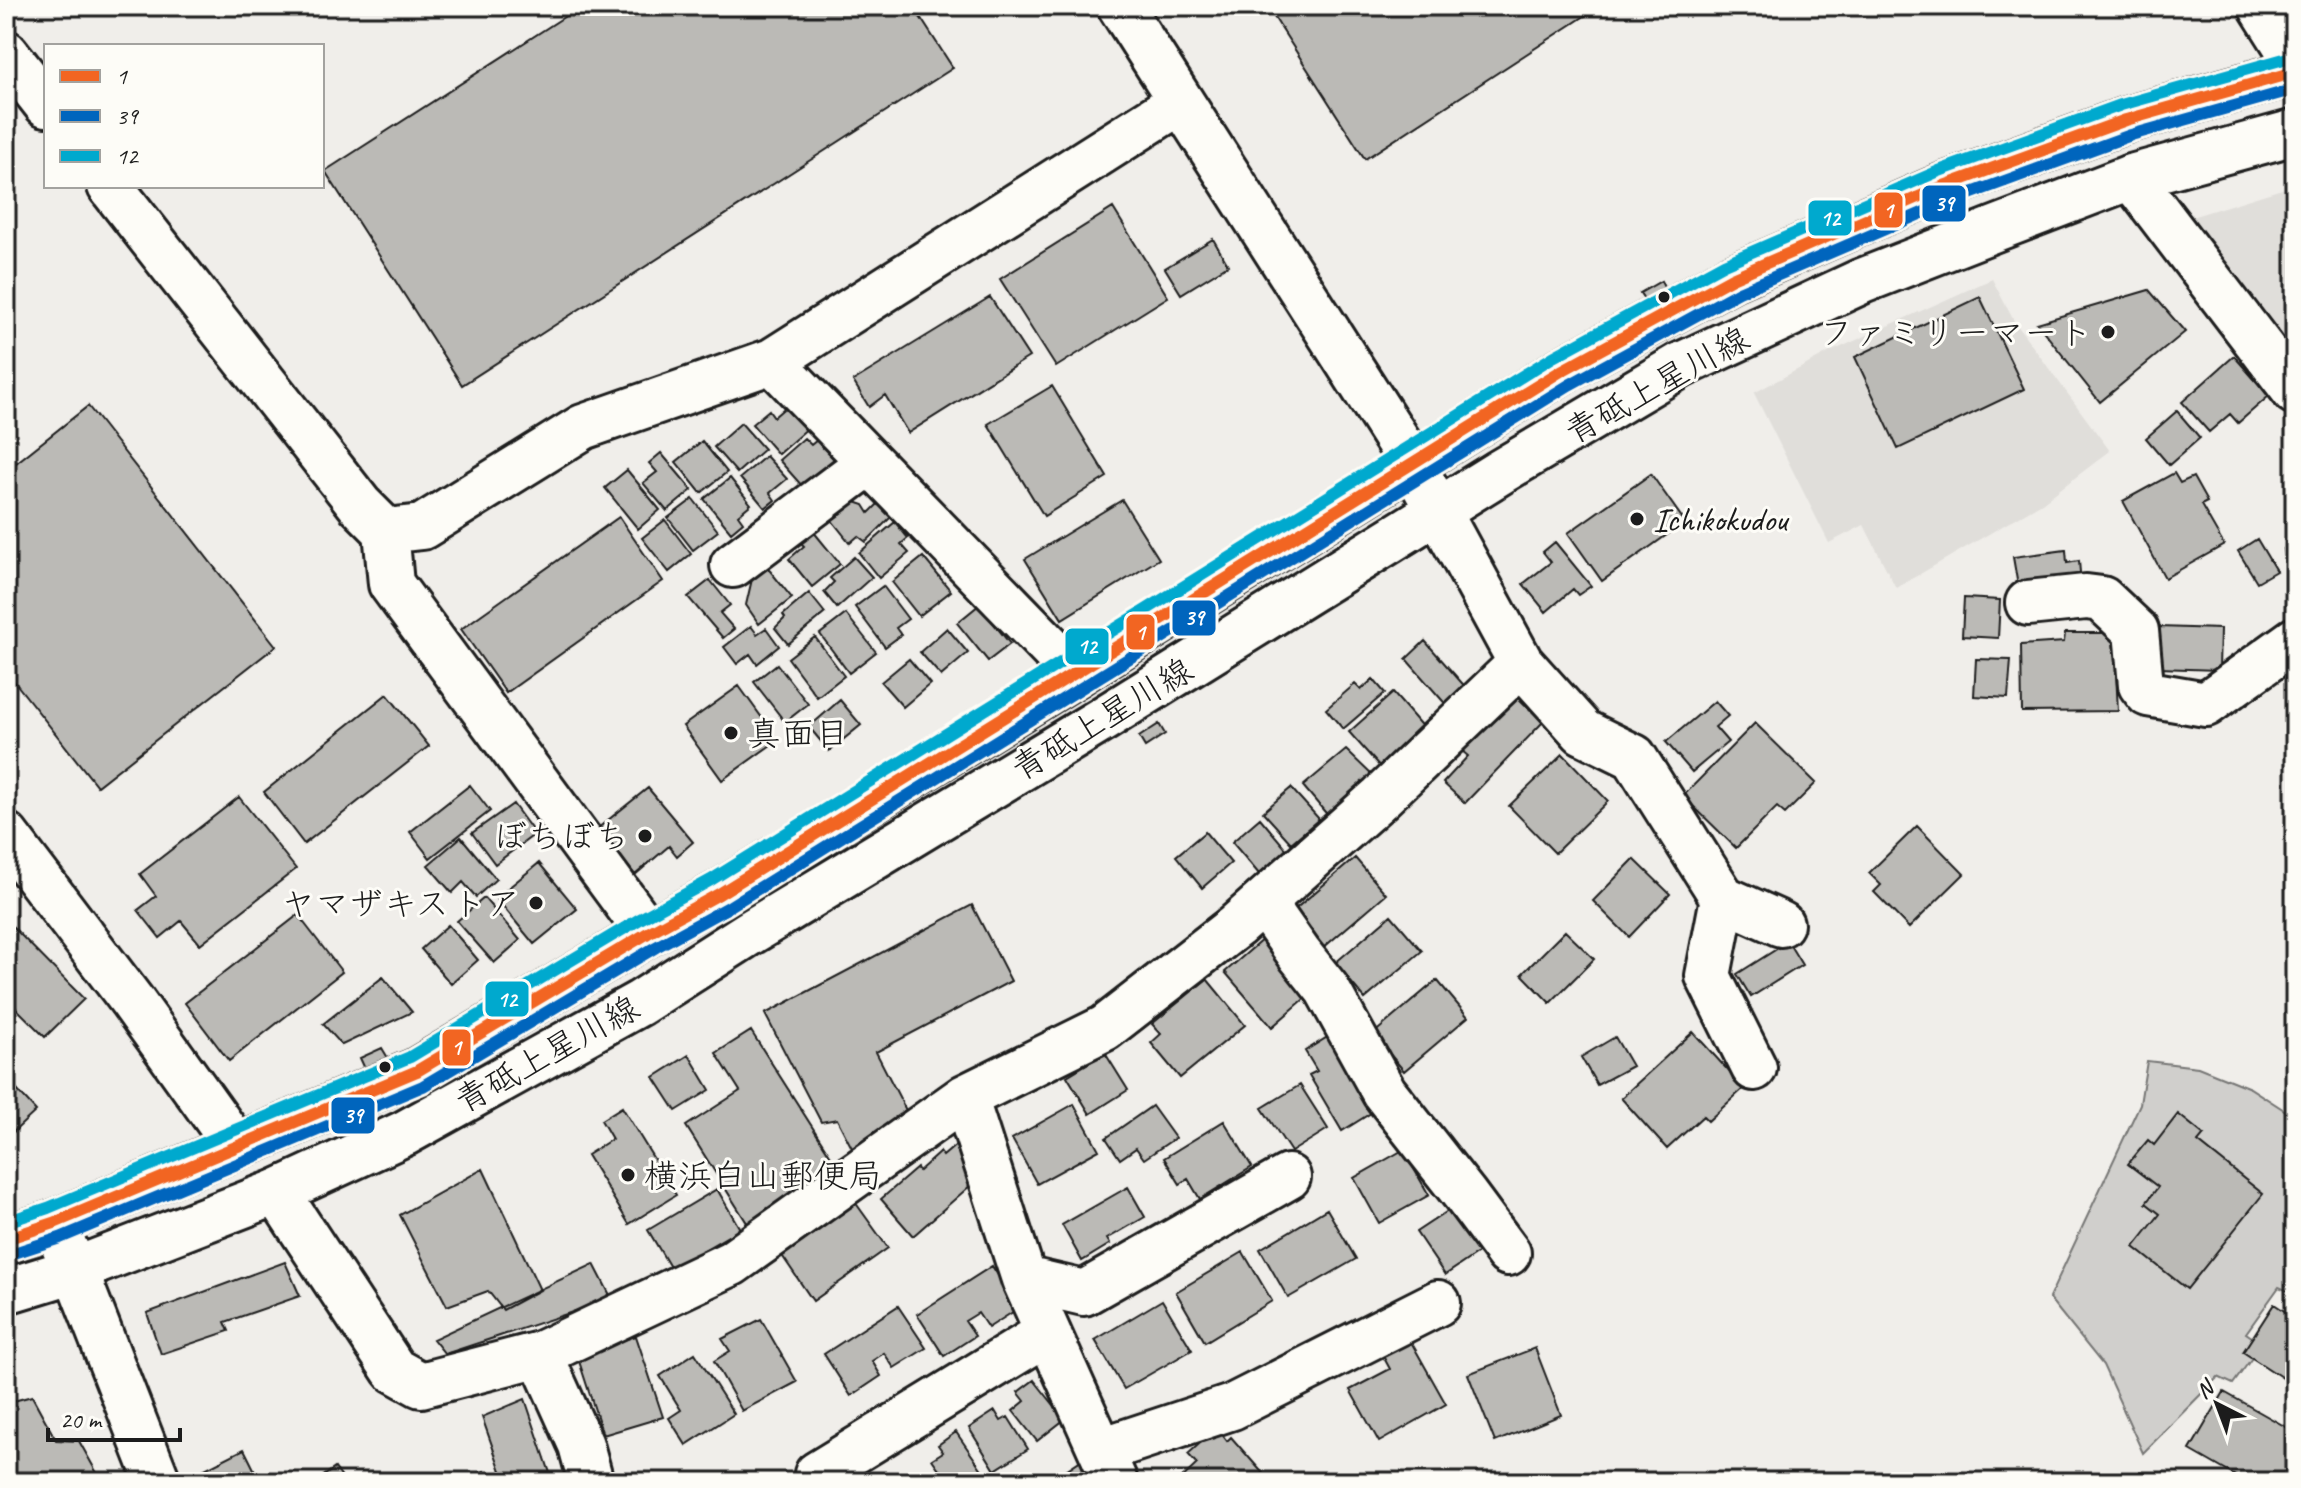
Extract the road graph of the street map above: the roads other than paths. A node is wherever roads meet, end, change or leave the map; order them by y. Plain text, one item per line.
1 (1120, 6) edge
2 (2261, 6) edge
3 (6, 53) edge
4 (2295, 60) edge
5 (2295, 72) edge
6 (44, 101) edge
7 (1180, 102) junction
8 (2295, 132) edge
9 (2131, 177) junction
10 (112, 188) edge
11 (772, 361) junction
12 (2295, 392) edge
13 (870, 462) junction
14 (1412, 463) junction
15 (1439, 510) junction
16 (386, 531) junction
17 (733, 565) dead end
18 (2028, 603) dead end
19 (2295, 640) edge
20 (1521, 663) junction
21 (1076, 674) junction
22 (6, 835) edge
23 (1723, 898) junction
24 (1263, 902) junction
25 (1781, 924) dead end
26 (648, 933) junction
27 (1754, 1068) dead end
28 (965, 1097) junction
29 (236, 1146) junction
30 (1288, 1177) dead end
31 (277, 1192) junction
32 (54, 1223) junction
33 (6, 1239) edge
34 (1508, 1253) dead end
35 (75, 1270) junction
36 (1024, 1279) junction
37 (6, 1291) edge
38 (1438, 1303) dead end
39 (1047, 1333) junction
40 (540, 1354) junction
41 (1109, 1466) edge
42 (817, 1474) dead end
43 (158, 1482) edge
44 (591, 1482) edge

1 - 7 street
2 - 4 street
3 - 6 street
5 - 14 street, 青砥上星川線
7 - 11 street
7 - 14 street
8 - 9 street, 青砥上星川線
9 - 12 street
9 - 15 street, 青砥上星川線
10 - 16 street
11 - 13 street
11 - 16 street
13 - 17 street
13 - 21 street
14 - 15 street
14 - 21 street, 青砥上星川線
15 - 20 street
15 - 31 street, 青砥上星川線
16 - 26 street
18 - 19 street
20 - 23 street
20 - 24 street
21 - 26 street, 青砥上星川線
22 - 29 street
23 - 25 street
23 - 27 street
24 - 28 street
24 - 34 street
26 - 29 street, 青砥上星川線
28 - 36 street
28 - 40 street
29 - 32 street, 青砥上星川線
30 - 36 street
31 - 35 street, 青砥上星川線
31 - 40 street
32 - 33 street, 青砥上星川線
32 - 35 street
35 - 37 street, 青砥上星川線
35 - 43 street
36 - 39 street
38 - 41 street
39 - 41 street
39 - 42 street
40 - 44 street

